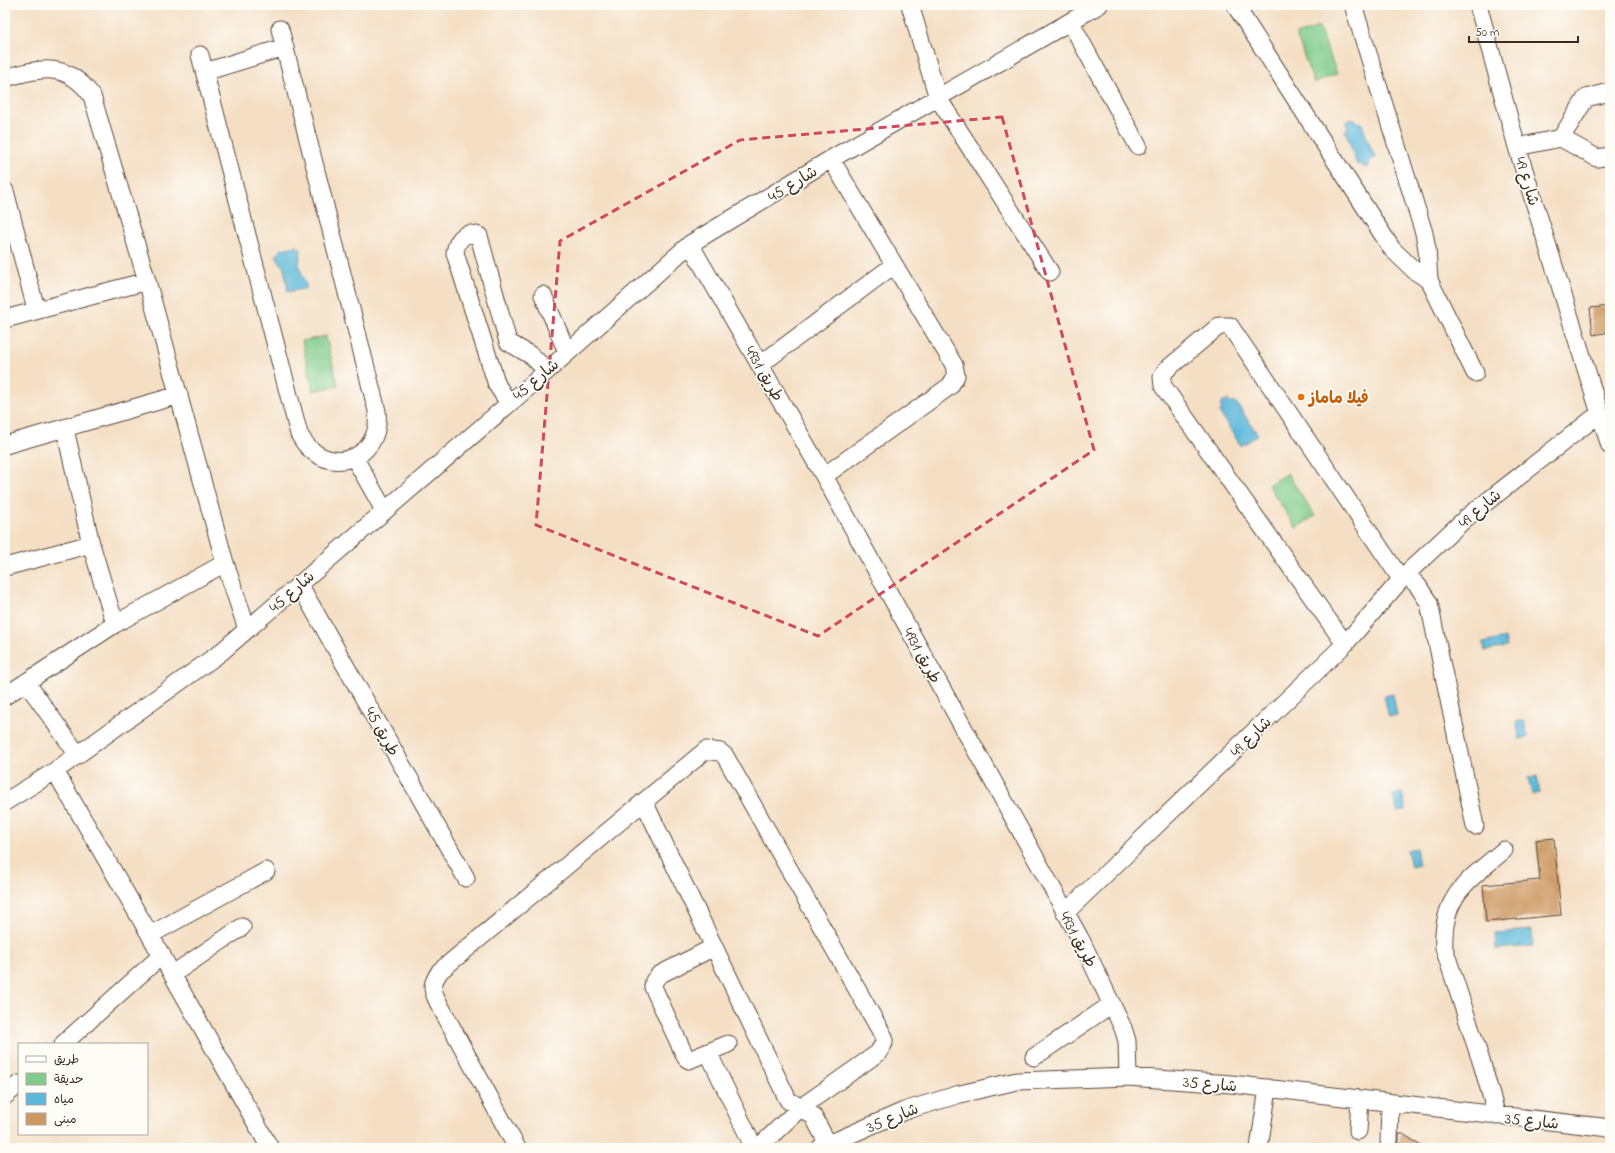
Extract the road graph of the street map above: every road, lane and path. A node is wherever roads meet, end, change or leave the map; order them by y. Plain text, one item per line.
1 (910, 5) edge
2 (1099, 5) edge
3 (1235, 5) edge
4 (1352, 5) edge
5 (1478, 5) edge
6 (1071, 23) junction
7 (280, 29) dead end
8 (285, 47) junction
9 (200, 55) dead end
10 (205, 72) junction
11 (5, 78) edge
12 (1610, 92) edge
13 (938, 98) junction
14 (1560, 138) junction
15 (1138, 146) dead end
16 (1517, 146) junction
17 (1610, 156) edge
18 (831, 159) junction
19 (6, 200) edge
20 (690, 244) junction
21 (894, 266) junction
22 (1050, 272) dead end
23 (1429, 280) junction
24 (147, 281) junction
25 (543, 295) dead end
26 (36, 309) junction
27 (5, 319) edge
28 (508, 342) junction
29 (567, 352) junction
30 (488, 357) junction
31 (761, 364) junction
32 (547, 371) junction
33 (1475, 373) dead end
34 (179, 395) junction
35 (508, 402) junction
36 (1604, 423) edge
37 (65, 429) junction
38 (5, 445) edge
39 (1610, 446) edge
40 (354, 457) junction
41 (824, 476) junction
42 (384, 510) junction
43 (91, 544) junction
44 (225, 563) junction
45 (5, 567) edge
46 (1403, 576) junction
47 (299, 584) junction
48 (115, 624) junction
49 (248, 629) junction
50 (1345, 644) junction
51 (26, 682) junction
52 (5, 696) edge
53 (78, 755) junction
54 (55, 771) junction
55 (5, 802) edge
56 (644, 802) junction
57 (1475, 826) dead end
58 (1504, 850) dead end
59 (266, 871) dead end
60 (466, 878) dead end
61 (1065, 913) junction
62 (242, 927) dead end
63 (150, 935) junction
64 (714, 947) junction
65 (162, 956) junction
66 (173, 974) junction
67 (1112, 1004) junction
68 (64, 1043) edge
69 (728, 1044) dead end
70 (708, 1052) junction
71 (1034, 1057) dead end
72 (1128, 1077) junction
73 (18, 1085) edge
74 (1268, 1088) junction
75 (5, 1096) edge
76 (1360, 1099) junction
77 (1390, 1103) junction
78 (800, 1108) junction
79 (1496, 1116) junction
80 (1610, 1128) edge
81 (1358, 1131) dead end
82 (1389, 1141) dead end
83 (824, 1146) edge
84 (270, 1148) edge
85 (517, 1148) edge
86 (754, 1148) edge
87 (758, 1148) edge
88 (1259, 1148) edge

1 - 13 street
2 - 6 street, شارع 45
3 - 23 street
4 - 23 street
5 - 16 street, شارع 49
6 - 13 street, شارع 45
6 - 15 street
7 - 8 street
8 - 10 street
8 - 40 street
9 - 10 street
10 - 40 street
11 - 24 street
12 - 14 street
13 - 18 street, شارع 45
13 - 22 street
14 - 16 street
14 - 17 street
16 - 36 street, شارع 49
18 - 20 street, شارع 45
18 - 21 street
19 - 26 street
20 - 29 street, شارع 45
20 - 31 street, طريق 4931
21 - 31 street
21 - 41 street
23 - 33 street
24 - 26 street
24 - 34 street
25 - 29 street
26 - 27 street
28 - 30 street
28 - 30 street
28 - 32 street
29 - 32 street, شارع 45
30 - 35 street
31 - 41 street, طريق 4931
32 - 35 street, شارع 45
34 - 37 street
34 - 44 street
35 - 42 street, شارع 45
36 - 39 street
36 - 46 street, شارع 49
37 - 38 street
37 - 43 street
40 - 42 street
41 - 61 street, طريق 4931
42 - 47 street, شارع 45
43 - 45 street
43 - 48 street
44 - 48 street
44 - 49 street
46 - 50 street, شارع 49
46 - 50 street
46 - 57 street
47 - 49 street, شارع 45
47 - 60 street, طريق 45
48 - 51 street
49 - 53 street, شارع 45
50 - 61 street, شارع 49
51 - 52 street
51 - 53 street
53 - 54 street, شارع 45
54 - 55 street, شارع 45
54 - 63 street
56 - 64 street
56 - 78 street
56 - 85 street
58 - 79 street
59 - 63 street
61 - 67 street, طريق 4931
62 - 66 street
63 - 65 street
64 - 70 street
64 - 78 street
65 - 66 street
65 - 68 street
66 - 84 street
67 - 71 street
67 - 72 street, طريق 4931
69 - 70 street
70 - 86 street
72 - 74 street, شارع 35
72 - 83 street, شارع 35
73 - 75 street
74 - 76 street, شارع 35
74 - 88 street
76 - 77 street, شارع 35
76 - 81 street
77 - 79 street, شارع 35
77 - 82 street
78 - 83 street
78 - 87 street
79 - 80 street, شارع 35

